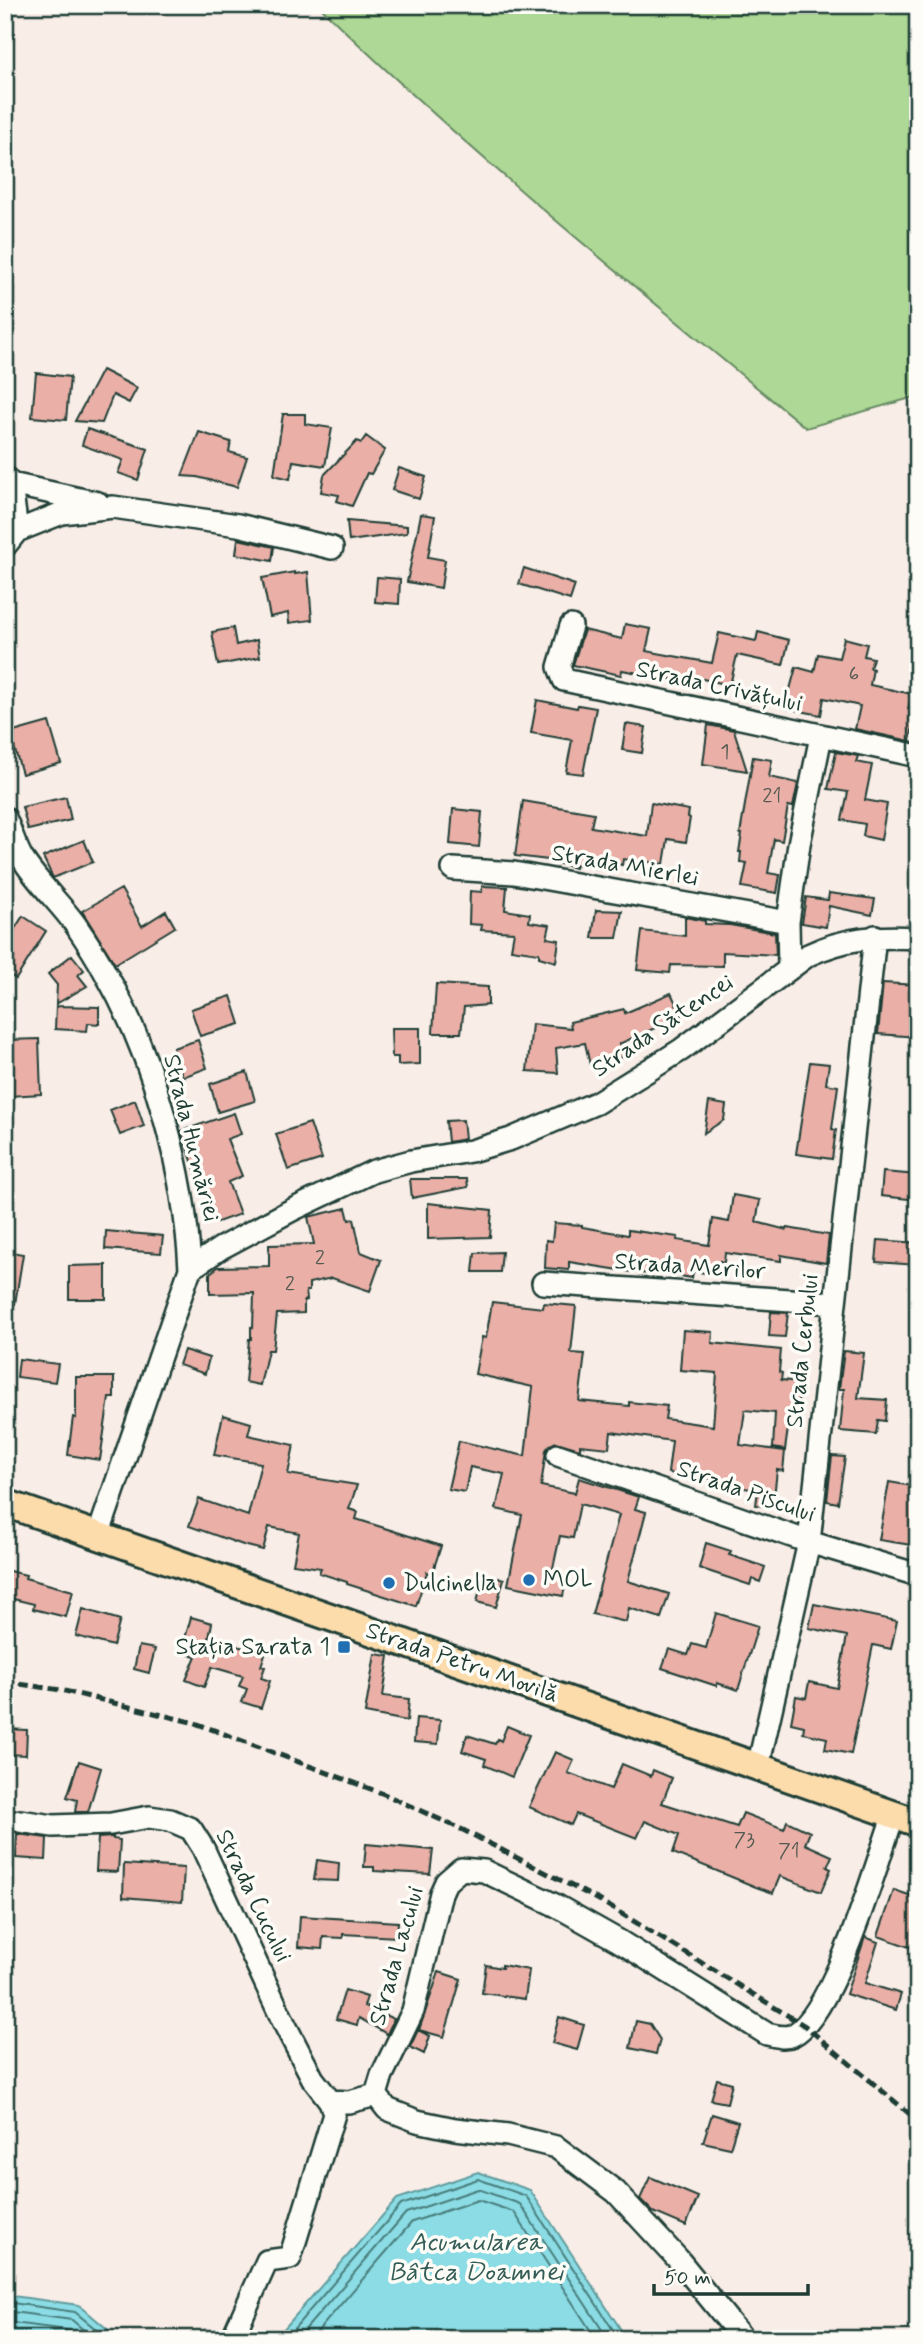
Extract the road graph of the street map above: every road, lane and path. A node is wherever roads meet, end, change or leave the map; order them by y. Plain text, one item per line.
1 (8, 480) edge
2 (113, 507) junction
3 (11, 538) edge
4 (332, 548) dead end
5 (571, 626) dead end
6 (821, 736) junction
7 (918, 756) edge
8 (5, 818) edge
9 (13, 859) edge
10 (453, 869) dead end
11 (788, 922) junction
12 (875, 936) junction
13 (918, 937) edge
14 (789, 968) junction
15 (190, 1269) junction
16 (543, 1283) dead end
17 (834, 1303) junction
18 (558, 1455) dead end
19 (5, 1503) edge
20 (98, 1536) junction
21 (809, 1542) junction
22 (918, 1576) edge
23 (758, 1767) junction
24 (906, 1819) edge
25 (20, 1821) dead end
26 (376, 2095) junction
27 (330, 2101) junction
28 (232, 2339) edge
29 (743, 2339) edge

1 - 2 street
1 - 3 street
2 - 3 street
2 - 4 street
5 - 6 street, Strada Crivățului
6 - 7 street, Strada Crivățului
6 - 11 street
8 - 9 street, Strada Humăriei
9 - 15 street, Strada Humăriei
10 - 11 street, Strada Mierlei
11 - 14 street
12 - 13 street, Strada Sătencei
12 - 14 street, Strada Sătencei
12 - 17 street, Strada Cerbului
14 - 15 street, Strada Sătencei
15 - 20 street, Strada Humăriei
16 - 17 street, Strada Merilor
17 - 21 street, Strada Cerbului
18 - 21 street, Strada Piscului
19 - 20 main road, Strada Petru Movilă
20 - 23 main road, Strada Petru Movilă
21 - 22 street, Strada Piscului
21 - 23 street, Strada Cerbului
23 - 24 main road, Strada Petru Movilă
24 - 26 street, Strada Lacului
25 - 27 street, Strada Cucului
26 - 27 street
26 - 29 street
27 - 28 street

